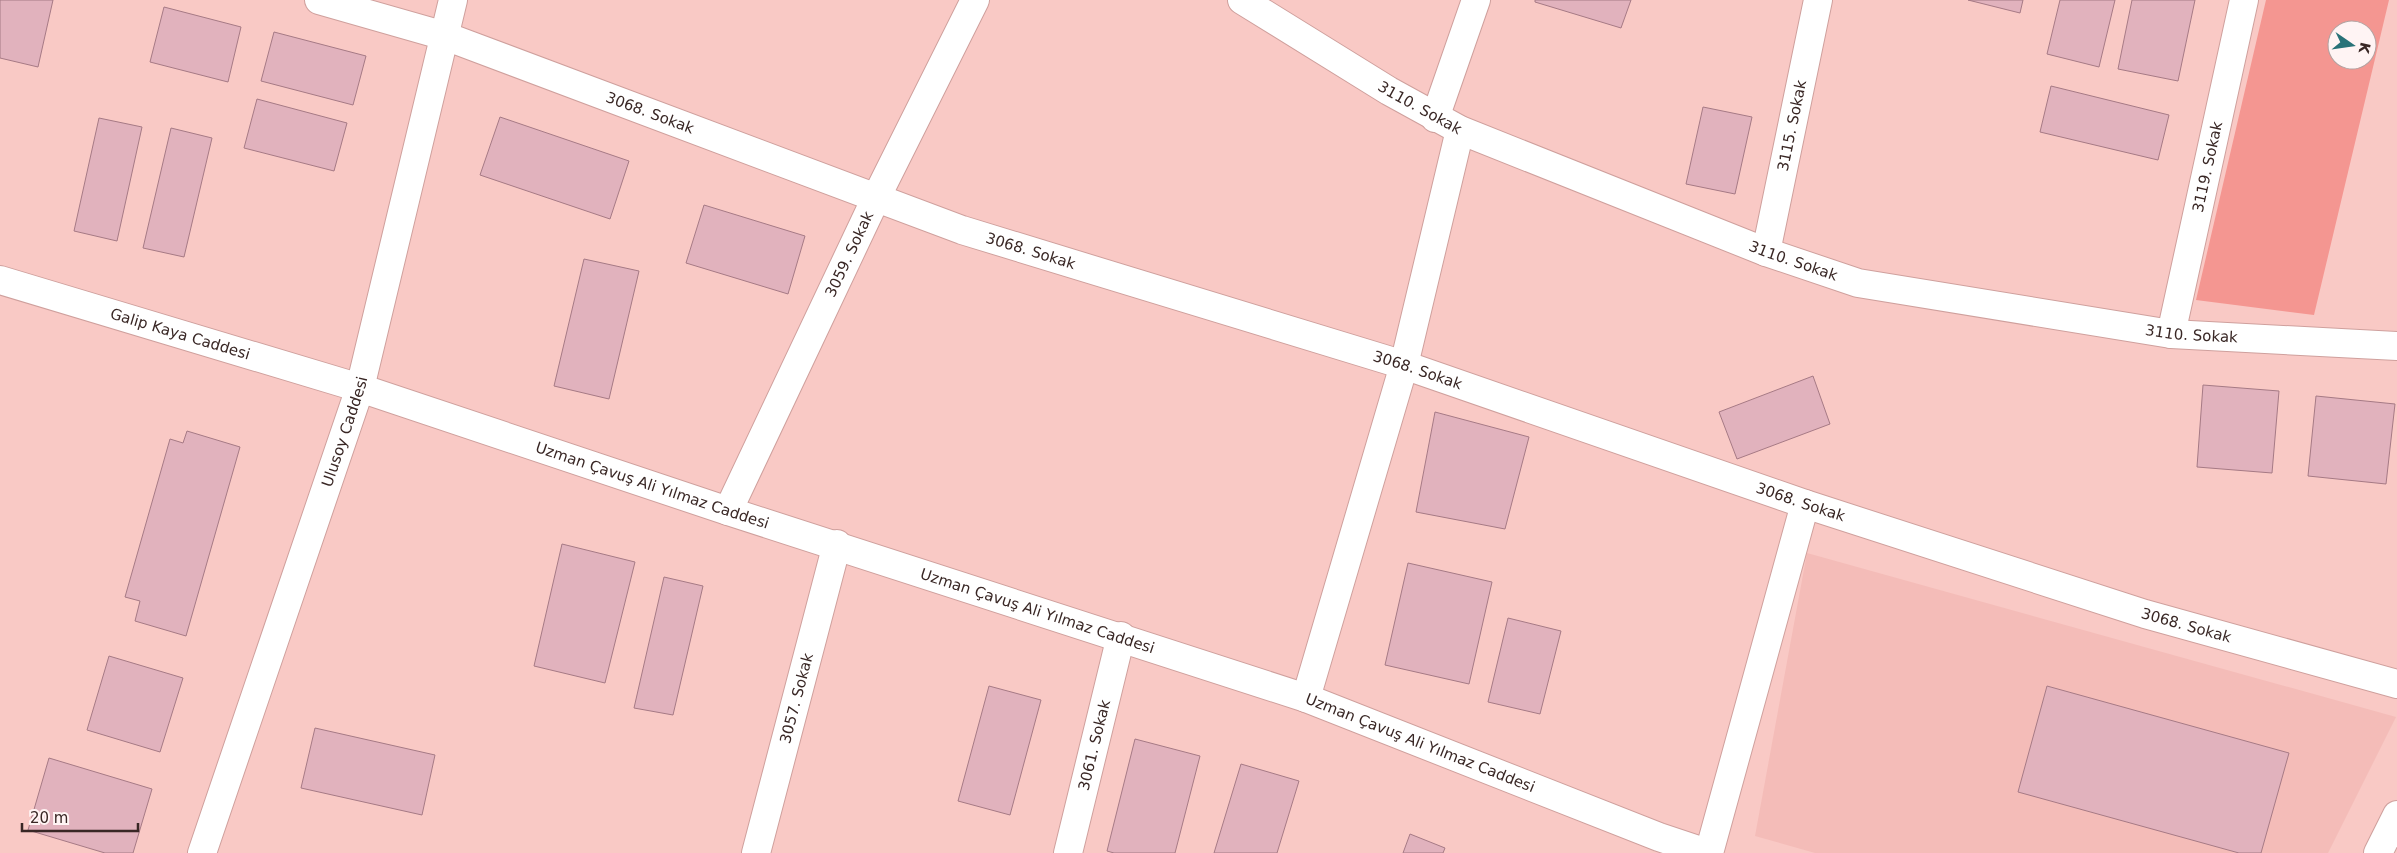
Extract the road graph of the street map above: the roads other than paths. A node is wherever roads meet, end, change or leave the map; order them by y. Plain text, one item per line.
1 (319, 0) edge
2 (453, 0) edge
3 (975, 0) edge
4 (1242, 0) edge
5 (1476, 0) edge
6 (1818, 0) edge
7 (2244, 0) edge
8 (445, 36) junction
9 (1436, 118) junction
10 (1460, 130) junction
11 (876, 198) junction
12 (1766, 252) junction
13 (0, 280) edge
14 (2171, 334) junction
15 (2397, 346) edge
16 (1404, 365) junction
17 (360, 388) junction
18 (1805, 504) junction
19 (728, 511) junction
20 (837, 544) junction
21 (1121, 636) junction
22 (2397, 684) edge
23 (1306, 698) junction
24 (2397, 816) edge
25 (202, 853) edge
26 (756, 853) edge
27 (1068, 853) edge
28 (1708, 853) edge
29 (2378, 853) edge

1 - 8 street, 3068. Sokak
2 - 8 street, Ulusoy Caddesi
3 - 11 street, 3059. Sokak
4 - 9 street, 3110. Sokak
5 - 9 street
6 - 12 street, 3115. Sokak
7 - 14 street, 3119. Sokak
8 - 11 street, 3068. Sokak
8 - 17 street, Ulusoy Caddesi
9 - 10 street, 3110. Sokak
10 - 12 street, 3110. Sokak
10 - 16 street
11 - 16 street, 3068. Sokak
11 - 19 street, 3059. Sokak
12 - 14 street, 3110. Sokak
13 - 17 street, Galip Kaya Caddesi
14 - 15 street, 3110. Sokak
16 - 18 street, 3068. Sokak
16 - 23 street
17 - 19 street, Uzman Çavuş Ali Yılmaz Caddesi
17 - 25 street, Ulusoy Caddesi
18 - 22 street, 3068. Sokak
18 - 28 street
19 - 20 street, Uzman Çavuş Ali Yılmaz Caddesi
20 - 21 street, Uzman Çavuş Ali Yılmaz Caddesi
20 - 26 street, 3057. Sokak
21 - 23 street, Uzman Çavuş Ali Yılmaz Caddesi
21 - 27 street, 3061. Sokak
23 - 28 street, Uzman Çavuş Ali Yılmaz Caddesi
24 - 29 street

